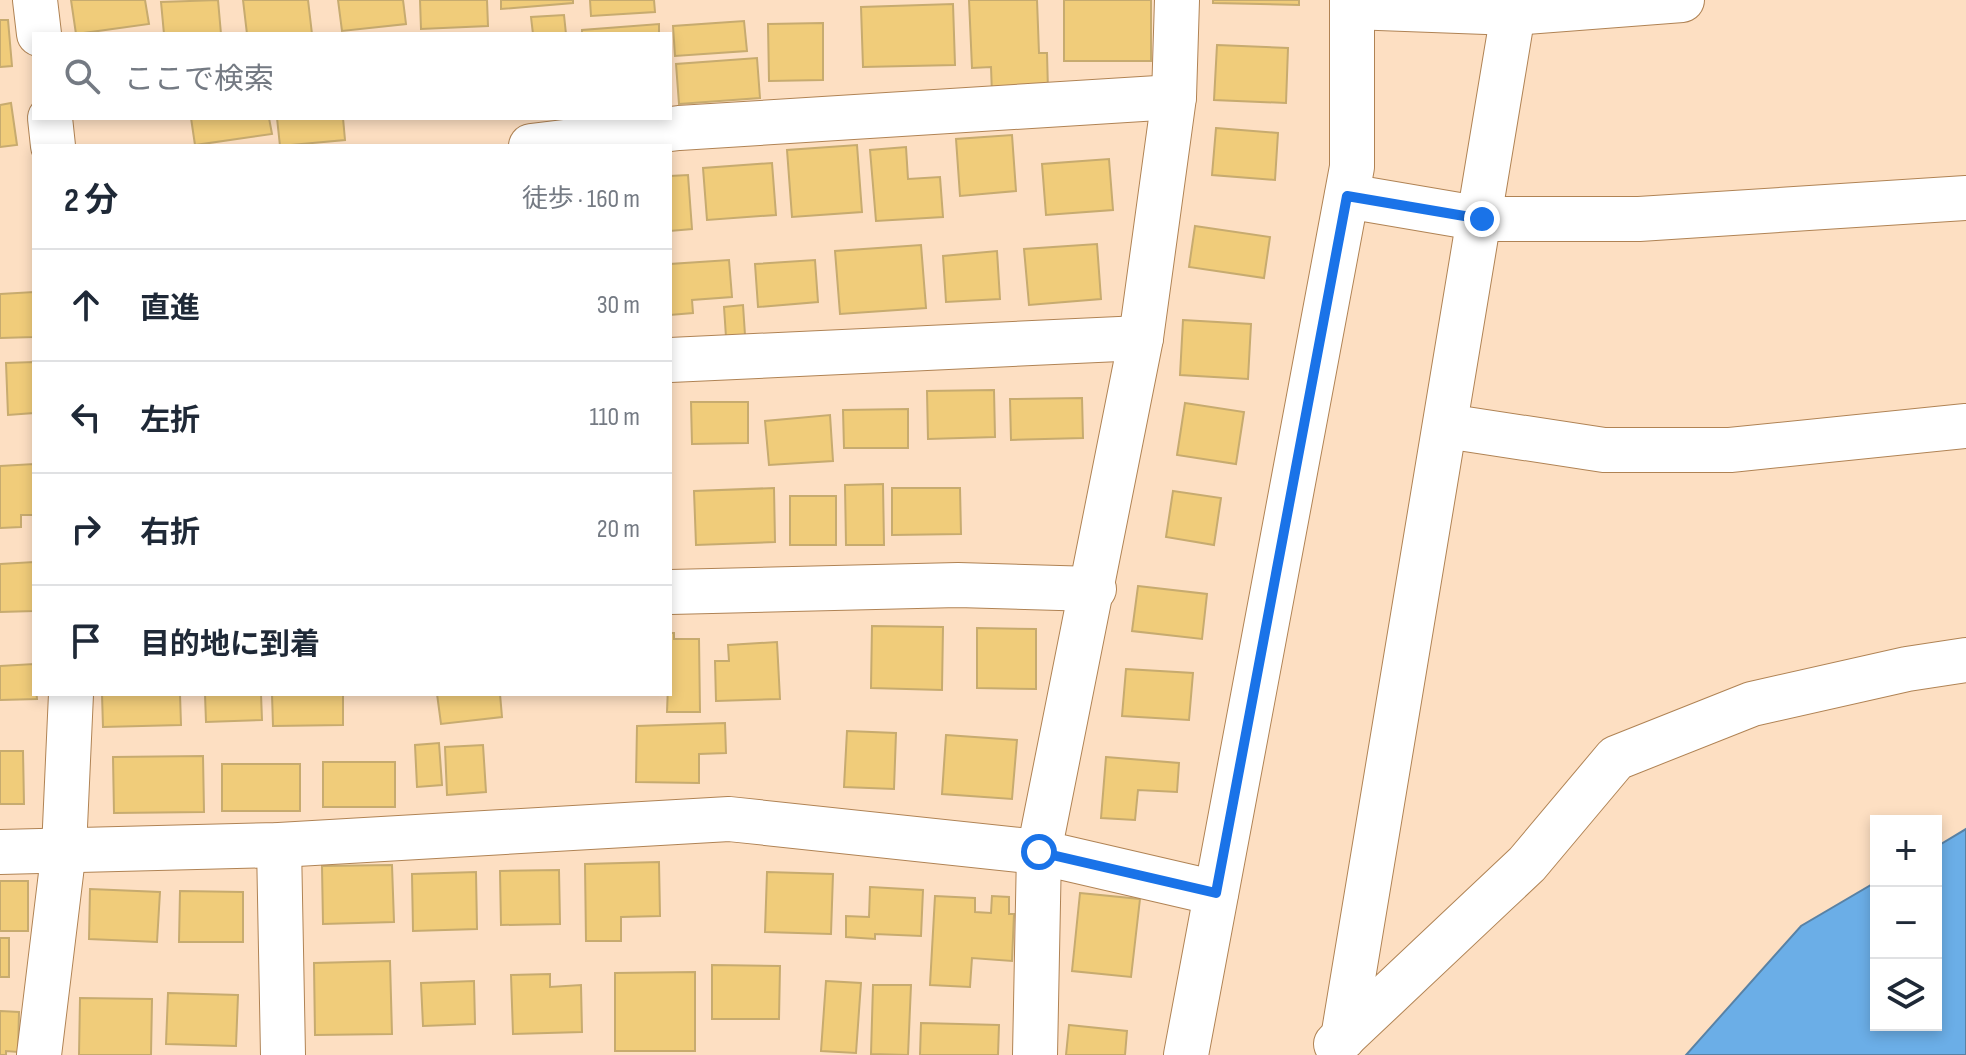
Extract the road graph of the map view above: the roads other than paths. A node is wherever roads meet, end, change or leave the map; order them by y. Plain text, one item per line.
1 (35, 0) edge
2 (1177, 0) edge
3 (1682, 0) edge
4 (1352, 3) edge
5 (1513, 13) junction
6 (39, 32) edge
7 (1174, 97) junction
8 (50, 120) edge
9 (53, 144) edge
10 (547, 144) edge
11 (1347, 196) junction
12 (1966, 198) edge
13 (1482, 219) junction
14 (1141, 338) junction
15 (672, 360) edge
16 (1446, 426) junction
17 (1966, 426) edge
18 (1094, 589) junction
19 (672, 592) edge
20 (1966, 660) edge
21 (71, 696) edge
22 (279, 845) junction
23 (64, 849) junction
24 (0, 852) edge
25 (1039, 852) junction
26 (1216, 893) junction
27 (1334, 1046) edge
28 (39, 1055) edge
29 (283, 1055) edge
30 (1035, 1055) edge
31 (1186, 1055) edge

1 - 6 street
2 - 7 street
3 - 5 street
4 - 5 street
4 - 11 street
5 - 13 street
7 - 10 street
7 - 14 street
8 - 9 street
11 - 13 street
11 - 26 street
12 - 13 street
13 - 16 street
14 - 15 street
14 - 18 street
16 - 17 street
16 - 27 street
18 - 19 street
18 - 25 street
20 - 27 street
21 - 23 street
22 - 23 street
22 - 25 street
22 - 29 street
23 - 24 street
23 - 28 street
25 - 26 street
25 - 30 street
26 - 31 street

